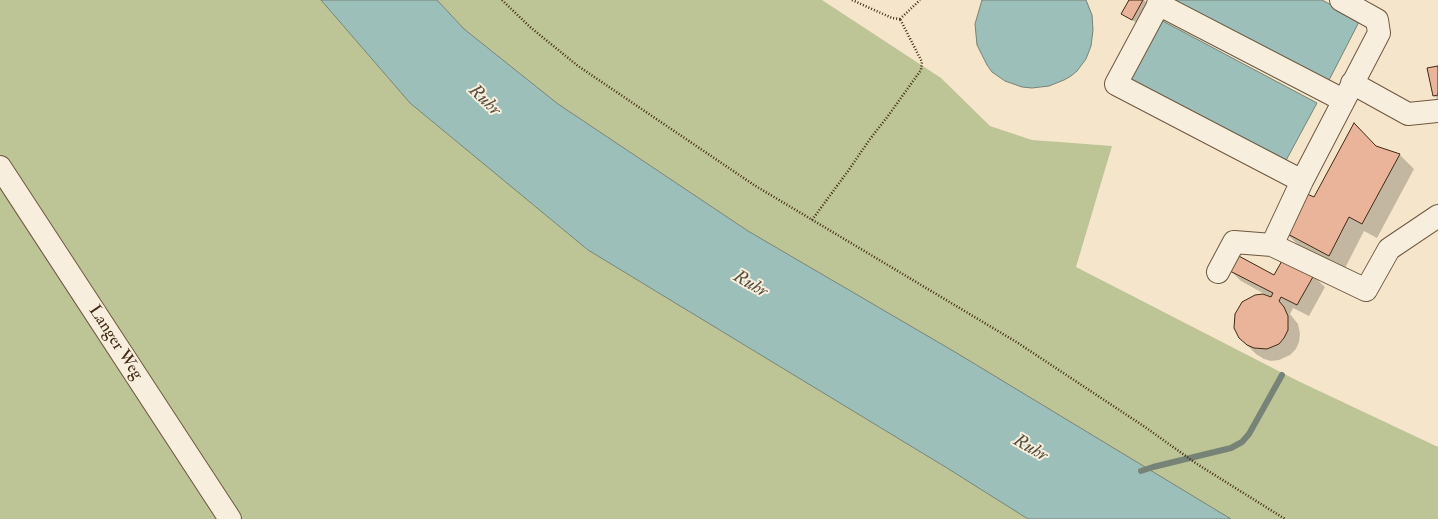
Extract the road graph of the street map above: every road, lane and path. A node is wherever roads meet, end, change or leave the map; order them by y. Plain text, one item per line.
1 (502, 0) edge
2 (852, 0) edge
3 (920, 0) edge
4 (1341, 0) edge
5 (1160, 2) edge
6 (900, 19) junction
7 (1348, 92) junction
8 (1438, 111) edge
9 (0, 167) edge
10 (1302, 181) junction
11 (1438, 216) edge
12 (812, 220) junction
13 (1272, 245) junction
14 (1218, 272) dead end
15 (230, 519) edge
16 (1285, 519) edge

1 - 12 path
2 - 6 path
3 - 6 path
4 - 7 lane
5 - 7 lane
5 - 10 lane
6 - 12 path
7 - 8 lane
7 - 10 lane
9 - 15 lane, Langer Weg
10 - 13 lane
11 - 13 lane
12 - 16 path
13 - 14 lane

